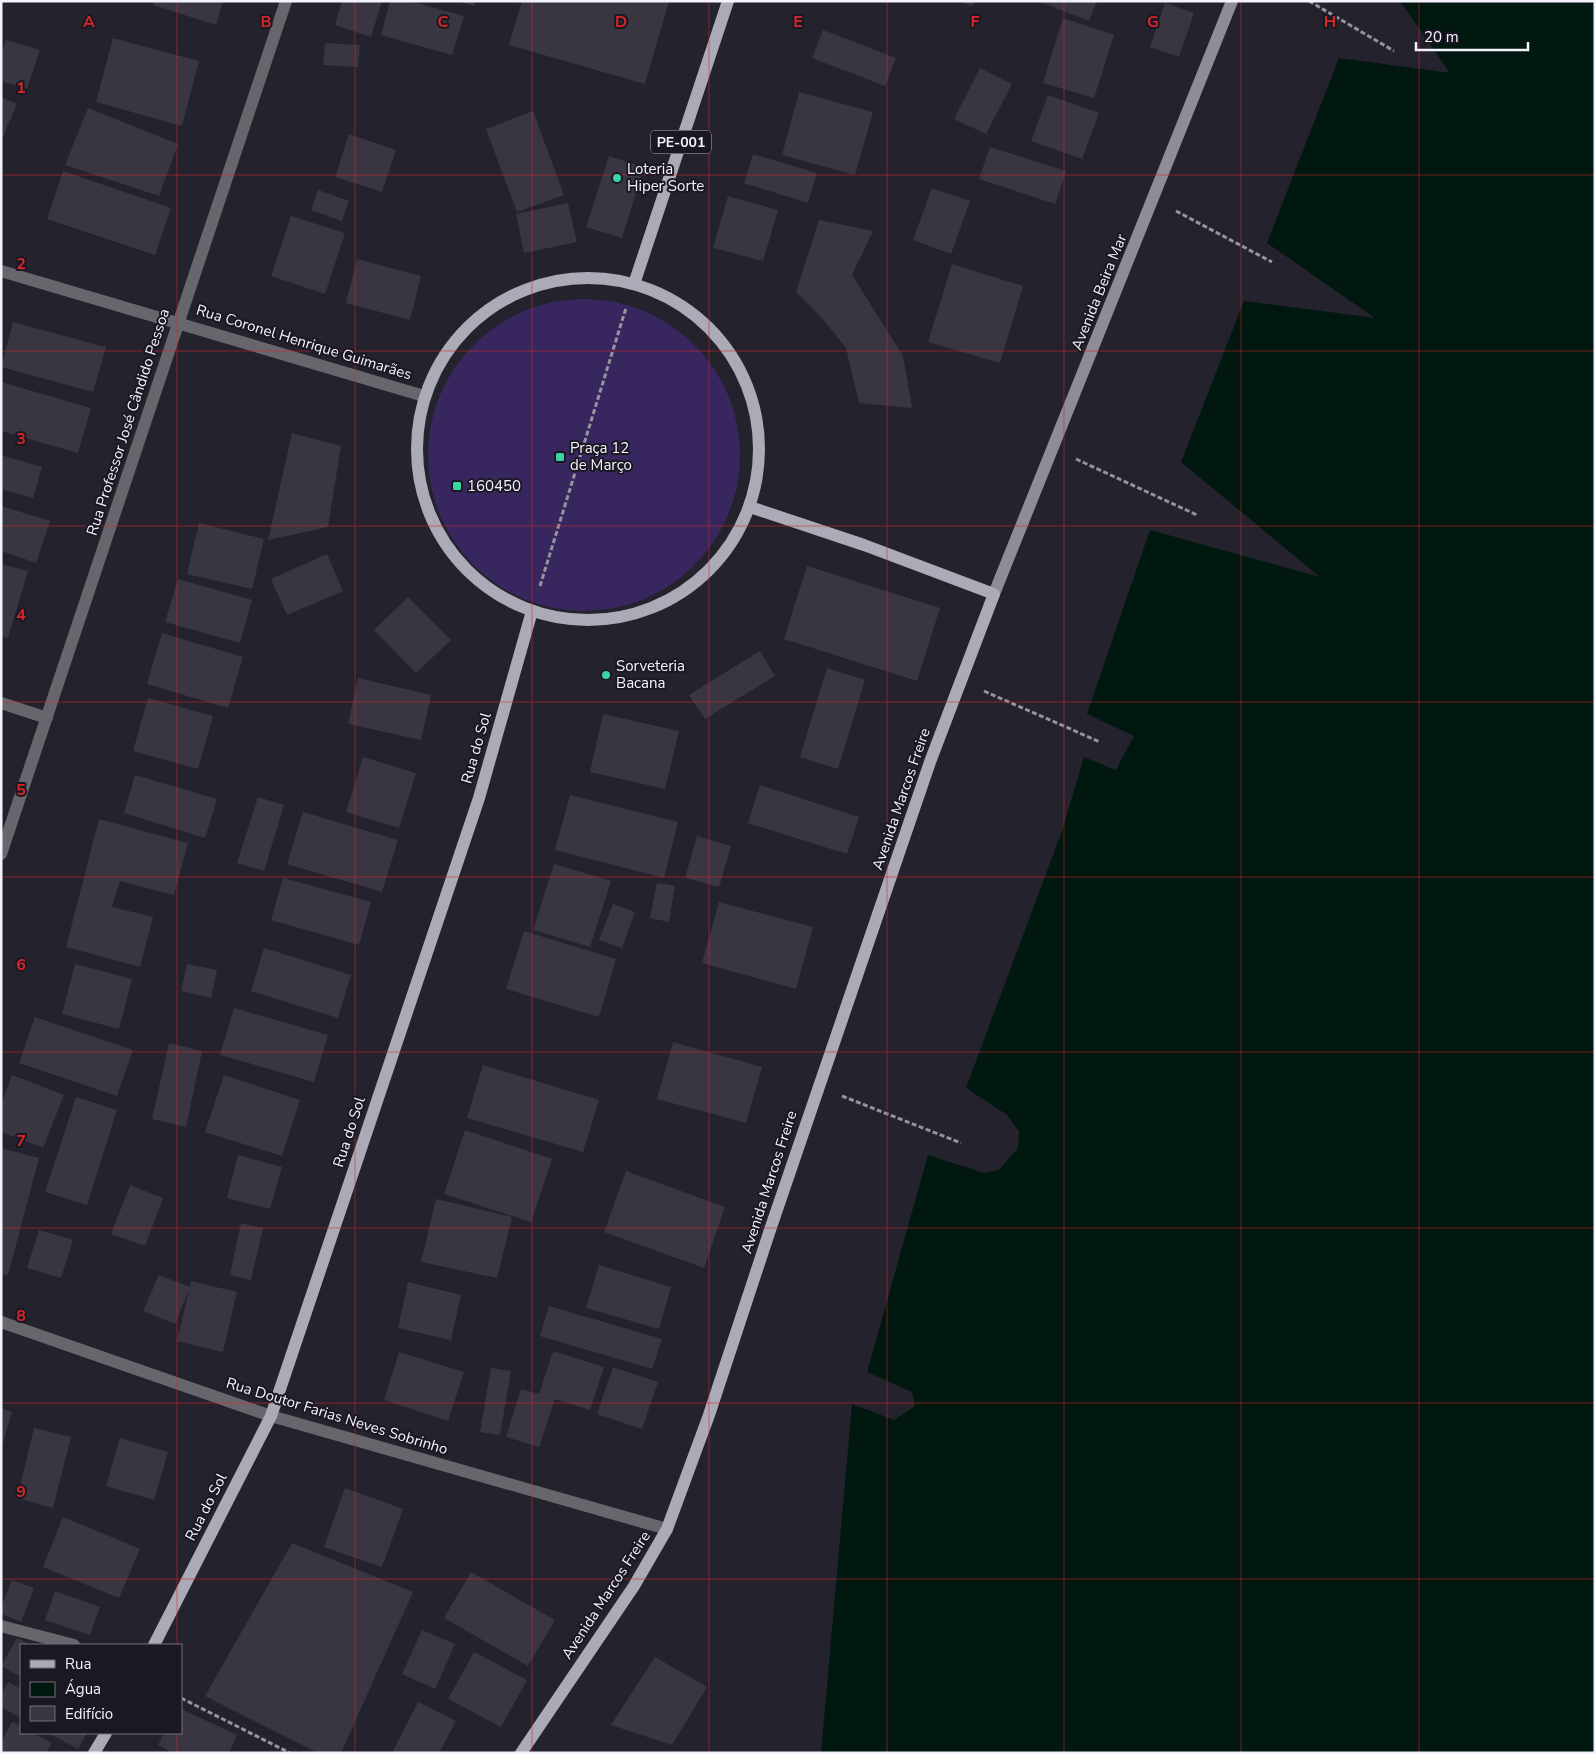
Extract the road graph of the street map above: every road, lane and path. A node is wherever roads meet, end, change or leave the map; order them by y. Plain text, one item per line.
1 (286, 1) edge
2 (728, 1) edge
3 (1232, 1) edge
4 (1308, 1) edge
5 (1394, 51) dead end
6 (1153, 200) junction
7 (1272, 262) dead end
8 (1, 270) edge
9 (634, 284) junction
10 (179, 322) junction
11 (424, 396) junction
12 (1053, 448) junction
13 (750, 507) junction
14 (1197, 515) dead end
15 (994, 594) junction
16 (532, 611) junction
17 (961, 680) junction
18 (1, 703) edge
19 (47, 718) junction
20 (1100, 742) dead end
21 (1, 854) edge
22 (818, 1086) junction
23 (961, 1143) dead end
24 (1, 1322) edge
25 (271, 1416) junction
26 (666, 1529) junction
27 (1, 1626) edge
28 (70, 1644) edge
29 (155, 1644) edge
30 (182, 1699) edge
31 (105, 1734) edge
32 (94, 1753) edge
33 (290, 1753) edge
34 (521, 1753) edge

1 - 10 street, Rua Professor José Cândido Pessoa
2 - 9 main road, PE-001
3 - 6 main road, Avenida Beira Mar
4 - 5 path
6 - 7 path
6 - 12 main road, Avenida Beira Mar
8 - 10 street, Rua Coronel Henrique Guimarães
9 - 11 main road
9 - 13 main road
9 - 16 path
10 - 11 street, Rua Coronel Henrique Guimarães
10 - 19 street, Rua Professor José Cândido Pessoa
11 - 16 main road
12 - 14 path
12 - 15 main road, Avenida Beira Mar
13 - 15 main road
13 - 16 main road
15 - 17 main road, Avenida Marcos Freire
16 - 25 main road, Rua do Sol
17 - 20 path
17 - 22 main road, Avenida Marcos Freire
18 - 19 street
19 - 21 street, Rua Professor José Cândido Pessoa
22 - 23 path
22 - 26 main road, Avenida Marcos Freire
24 - 25 street, Rua Doutor Farias Neves Sobrinho
25 - 26 street, Rua Doutor Farias Neves Sobrinho
25 - 29 main road, Rua do Sol
26 - 34 main road, Avenida Marcos Freire
27 - 28 street
30 - 33 path
31 - 32 main road

